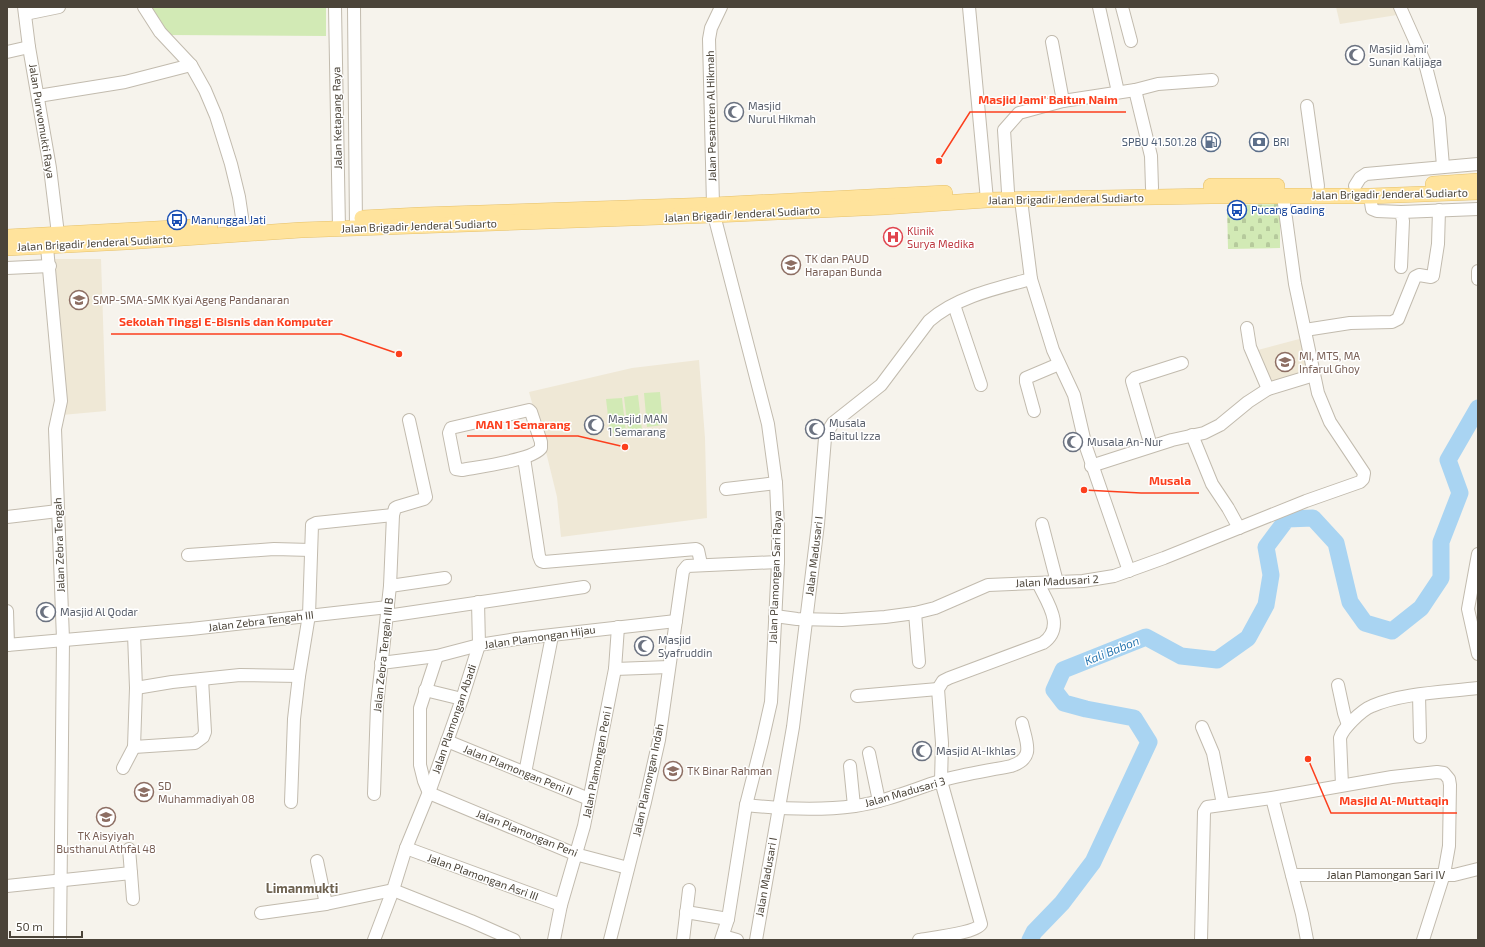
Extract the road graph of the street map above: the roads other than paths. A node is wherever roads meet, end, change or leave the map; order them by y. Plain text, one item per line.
1 (59, 7) edge
2 (144, 7) edge
3 (335, 7) edge
4 (354, 7) edge
5 (721, 7) edge
6 (968, 7) edge
7 (1099, 7) edge
8 (1122, 7) edge
9 (1400, 7) edge
10 (25, 10) edge
11 (1131, 41) dead end
12 (1052, 42) dead end
13 (29, 47) junction
14 (7, 52) edge
15 (191, 65) junction
16 (1212, 80) dead end
17 (1135, 90) junction
18 (1118, 92) junction
19 (38, 96) junction
20 (1063, 101) junction
21 (1307, 106) dead end
22 (337, 111) junction
23 (355, 111) junction
24 (337, 126) junction
25 (355, 127) junction
26 (1478, 164) edge
27 (1443, 166) junction
28 (338, 178) junction
29 (356, 178) junction
30 (1478, 181) edge
31 (1318, 186) junction
32 (1355, 186) junction
33 (1152, 188) junction
34 (1008, 192) junction
35 (1478, 192) edge
36 (987, 196) junction
37 (1283, 196) junction
38 (1370, 196) junction
39 (1021, 200) junction
40 (1478, 209) edge
41 (713, 210) junction
42 (1439, 210) junction
43 (1401, 212) junction
44 (356, 223) junction
45 (243, 224) junction
46 (339, 224) junction
47 (58, 234) junction
48 (7, 237) edge
49 (47, 247) junction
50 (7, 248) edge
51 (50, 266) junction
52 (1401, 267) dead end
53 (7, 268) edge
54 (1478, 270) edge
55 (1478, 278) edge
56 (1031, 279) junction
57 (954, 305) junction
58 (1246, 328) dead end
59 (1305, 330) junction
60 (1182, 363) dead end
61 (1059, 364) junction
62 (1314, 375) junction
63 (981, 385) dead end
64 (1268, 389) junction
65 (1034, 411) dead end
66 (410, 420) dead end
67 (1192, 435) junction
68 (1151, 446) junction
69 (524, 458) junction
70 (1092, 466) junction
71 (776, 483) junction
72 (726, 490) dead end
73 (58, 511) junction
74 (393, 515) junction
75 (7, 517) edge
76 (1042, 524) dead end
77 (1239, 528) junction
78 (311, 550) junction
79 (188, 555) dead end
80 (1477, 559) edge
81 (778, 562) junction
82 (701, 564) junction
83 (1129, 571) junction
84 (445, 578) dead end
85 (1057, 582) junction
86 (1038, 583) junction
87 (390, 586) junction
88 (584, 587) dead end
89 (478, 602) junction
90 (7, 611) edge
91 (388, 612) junction
92 (915, 613) junction
93 (309, 615) junction
94 (774, 616) junction
95 (797, 619) junction
96 (676, 621) junction
97 (618, 627) junction
98 (134, 634) junction
99 (552, 636) junction
100 (63, 639) junction
101 (8, 645) edge
102 (479, 645) junction
103 (1478, 654) edge
104 (437, 656) junction
105 (919, 662) dead end
106 (381, 663) junction
107 (669, 667) junction
108 (615, 669) junction
109 (299, 676) junction
110 (202, 679) junction
111 (1338, 685) dead end
112 (136, 688) junction
113 (1478, 688) edge
114 (938, 689) junction
115 (425, 690) junction
116 (1419, 695) junction
117 (857, 696) dead end
118 (462, 699) junction
119 (1022, 723) dead end
120 (1348, 725) junction
121 (1202, 727) dead end
122 (1420, 737) dead end
123 (448, 741) junction
124 (134, 747) junction
125 (869, 753) dead end
126 (850, 766) dead end
127 (123, 768) dead end
128 (525, 773) junction
129 (941, 780) junction
130 (1342, 785) junction
131 (429, 793) junction
132 (374, 794) dead end
133 (1272, 798) junction
134 (589, 799) junction
135 (879, 801) junction
136 (291, 802) dead end
137 (1223, 804) junction
138 (746, 805) junction
139 (854, 806) junction
140 (778, 808) junction
141 (406, 848) junction
142 (129, 849) dead end
143 (575, 854) junction
144 (317, 861) dead end
145 (628, 868) junction
146 (1478, 869) edge
147 (131, 873) junction
148 (1444, 874) junction
149 (1292, 875) junction
150 (60, 880) junction
151 (7, 886) edge
152 (393, 890) junction
153 (689, 890) dead end
154 (133, 899) dead end
155 (326, 904) junction
156 (561, 905) junction
157 (686, 912) junction
158 (262, 913) dead end
159 (728, 919) junction
160 (954, 937) edge
161 (722, 938) edge
162 (60, 940) edge
163 (374, 940) edge
164 (514, 940) edge
165 (554, 940) edge
166 (610, 940) edge
167 (683, 940) edge
168 (737, 940) edge
169 (756, 940) edge
170 (919, 940) edge
171 (1201, 940) edge
172 (1306, 940) edge
173 (1423, 940) edge

1 - 10 street
2 - 15 street
3 - 22 street, Jalan Ketapang Raya
4 - 23 street, Jalan Ketapang Raya
5 - 41 street, Jalan Pesantren Al Hikmah
6 - 36 street
7 - 18 street
8 - 11 street
9 - 27 street
10 - 13 street, Jalan Purwomukti Raya
12 - 20 street
13 - 14 street
13 - 19 street, Jalan Purwomukti Raya
15 - 19 street
15 - 45 street
16 - 17 street
17 - 18 street
17 - 33 street
18 - 20 street
19 - 47 street, Jalan Purwomukti Raya
20 - 34 street
21 - 31 street
22 - 23 street
22 - 24 street, Jalan Ketapang Raya
23 - 25 street, Jalan Ketapang Raya
24 - 25 street
24 - 28 street, Jalan Ketapang Raya
25 - 29 street, Jalan Ketapang Raya
26 - 27 street
27 - 32 street
28 - 29 street
28 - 46 street, Jalan Ketapang Raya
29 - 44 street, Jalan Ketapang Raya
30 - 32 main road, Jalan Brigadir Jenderal Sudiarto
31 - 32 main road, Jalan Brigadir Jenderal Sudiarto
31 - 33 main road, Jalan Brigadir Jenderal Sudiarto
33 - 34 main road, Jalan Brigadir Jenderal Sudiarto
34 - 36 main road, Jalan Brigadir Jenderal Sudiarto
35 - 38 main road, Jalan Brigadir Jenderal Sudiarto
36 - 39 main road, Jalan Brigadir Jenderal Sudiarto
36 - 41 main road, Jalan Brigadir Jenderal Sudiarto
37 - 38 main road, Jalan Brigadir Jenderal Sudiarto
37 - 39 main road, Jalan Brigadir Jenderal Sudiarto
37 - 59 street
38 - 43 street
39 - 56 street
40 - 42 street
41 - 44 main road, Jalan Brigadir Jenderal Sudiarto
41 - 71 street, Jalan Plamongan Sari Raya
42 - 43 street
42 - 59 street
43 - 52 street
44 - 46 main road, Jalan Brigadir Jenderal Sudiarto
45 - 46 main road, Jalan Brigadir Jenderal Sudiarto
45 - 47 main road, Jalan Brigadir Jenderal Sudiarto
46 - 49 main road, Jalan Brigadir Jenderal Sudiarto
47 - 48 main road, Jalan Brigadir Jenderal Sudiarto
49 - 50 main road, Jalan Brigadir Jenderal Sudiarto
49 - 51 street, Jalan Zebra Tengah
51 - 53 street
51 - 73 street, Jalan Zebra Tengah
54 - 55 street
56 - 57 street, Jalan Madusari I
56 - 61 street
57 - 63 street
57 - 95 street, Jalan Madusari I
58 - 64 street
59 - 62 street
60 - 68 street
61 - 65 street
61 - 70 street
62 - 64 street
62 - 77 street, Jalan Madusari 2
64 - 67 street
66 - 74 street
67 - 68 street
67 - 77 street
68 - 70 street
69 - 69 street
69 - 82 street
70 - 83 street
71 - 72 street
71 - 81 street, Jalan Plamongan Sari Raya
73 - 75 street
73 - 100 street, Jalan Zebra Tengah
74 - 78 street
74 - 87 street, Jalan Zebra Tengah III B
76 - 85 street
77 - 83 street, Jalan Madusari 2
78 - 79 street
78 - 93 street
80 - 103 street
81 - 82 street, Jalan Plamongan Indah
81 - 94 street, Jalan Plamongan Sari Raya
82 - 96 street, Jalan Plamongan Indah
83 - 85 street, Jalan Madusari 2
84 - 87 street
85 - 86 street, Jalan Madusari 2
86 - 92 street, Jalan Madusari 2
86 - 114 street
87 - 91 street, Jalan Zebra Tengah III B
88 - 89 street
89 - 91 street
89 - 102 street, Jalan Plamongan Abadi
90 - 101 street
91 - 93 street, Jalan Zebra Tengah III
91 - 106 street, Jalan Zebra Tengah III B
92 - 95 street, Jalan Madusari 2
92 - 105 street
93 - 98 street, Jalan Zebra Tengah III
93 - 109 street
94 - 95 street, Jalan Madusari 2
94 - 138 street, Jalan Plamongan Sari Raya
95 - 140 street, Jalan Madusari I
96 - 97 street, Jalan Plamongan Hijau
96 - 107 street, Jalan Plamongan Indah
97 - 99 street, Jalan Plamongan Hijau
97 - 108 street, Jalan Plamongan Peni I
98 - 100 street, Jalan Zebra Tengah III
98 - 112 street
99 - 102 street, Jalan Plamongan Hijau
99 - 128 street
100 - 101 street, Jalan Zebra Tengah III
100 - 150 street, Jalan Zebra Tengah
102 - 104 street, Jalan Plamongan Hijau
102 - 118 street, Jalan Plamongan Abadi
104 - 106 street, Jalan Plamongan Hijau
104 - 115 street, Jalan Plamongan Abadi
106 - 132 street, Jalan Zebra Tengah III B
107 - 108 street
107 - 145 street, Jalan Plamongan Indah
108 - 134 street, Jalan Plamongan Peni I
109 - 110 street
109 - 136 street
110 - 112 street
110 - 124 street
111 - 120 street
112 - 124 street
113 - 116 street
114 - 117 street
114 - 129 street
115 - 118 street
115 - 131 street, Jalan Plamongan Abadi
116 - 120 street
116 - 122 street
118 - 123 street, Jalan Plamongan Abadi
119 - 129 street, Jalan Madusari 3
120 - 130 street
121 - 137 street
123 - 128 street, Jalan Plamongan Peni II
123 - 131 street, Jalan Plamongan Abadi
124 - 127 street
125 - 135 street
126 - 139 street
128 - 134 street, Jalan Plamongan Peni II
129 - 135 street, Jalan Madusari 3
129 - 160 street
130 - 133 street
130 - 148 street
131 - 141 street, Jalan Plamongan Abadi
131 - 143 street, Jalan Plamongan Peni
133 - 137 street
133 - 149 street
134 - 143 street, Jalan Plamongan Peni I
135 - 139 street, Jalan Madusari 3
137 - 171 street
138 - 140 street, Jalan Madusari 3
138 - 159 street, Jalan Plamongan Sari Raya
139 - 140 street, Jalan Madusari 3
140 - 169 street, Jalan Madusari I
141 - 152 street, Jalan Plamongan Abadi
141 - 156 street, Jalan Plamongan Asri III
142 - 147 street
143 - 145 street, Jalan Plamongan Peni
143 - 156 street, Jalan Plamongan Peni I
144 - 155 street
145 - 166 street, Jalan Plamongan Indah
146 - 148 street, Jalan Plamongan Sari IV
147 - 150 street
147 - 154 street
148 - 149 street, Jalan Plamongan Sari IV
148 - 173 street
149 - 172 street
150 - 151 street
150 - 162 street, Jalan Zebra Tengah
152 - 155 street
152 - 163 street, Jalan Plamongan Abadi
152 - 164 street
153 - 157 street
155 - 158 street
156 - 165 street, Jalan Plamongan Peni I
157 - 159 street
157 - 167 street
159 - 161 street, Jalan Plamongan Sari Raya
160 - 170 street
161 - 168 street

